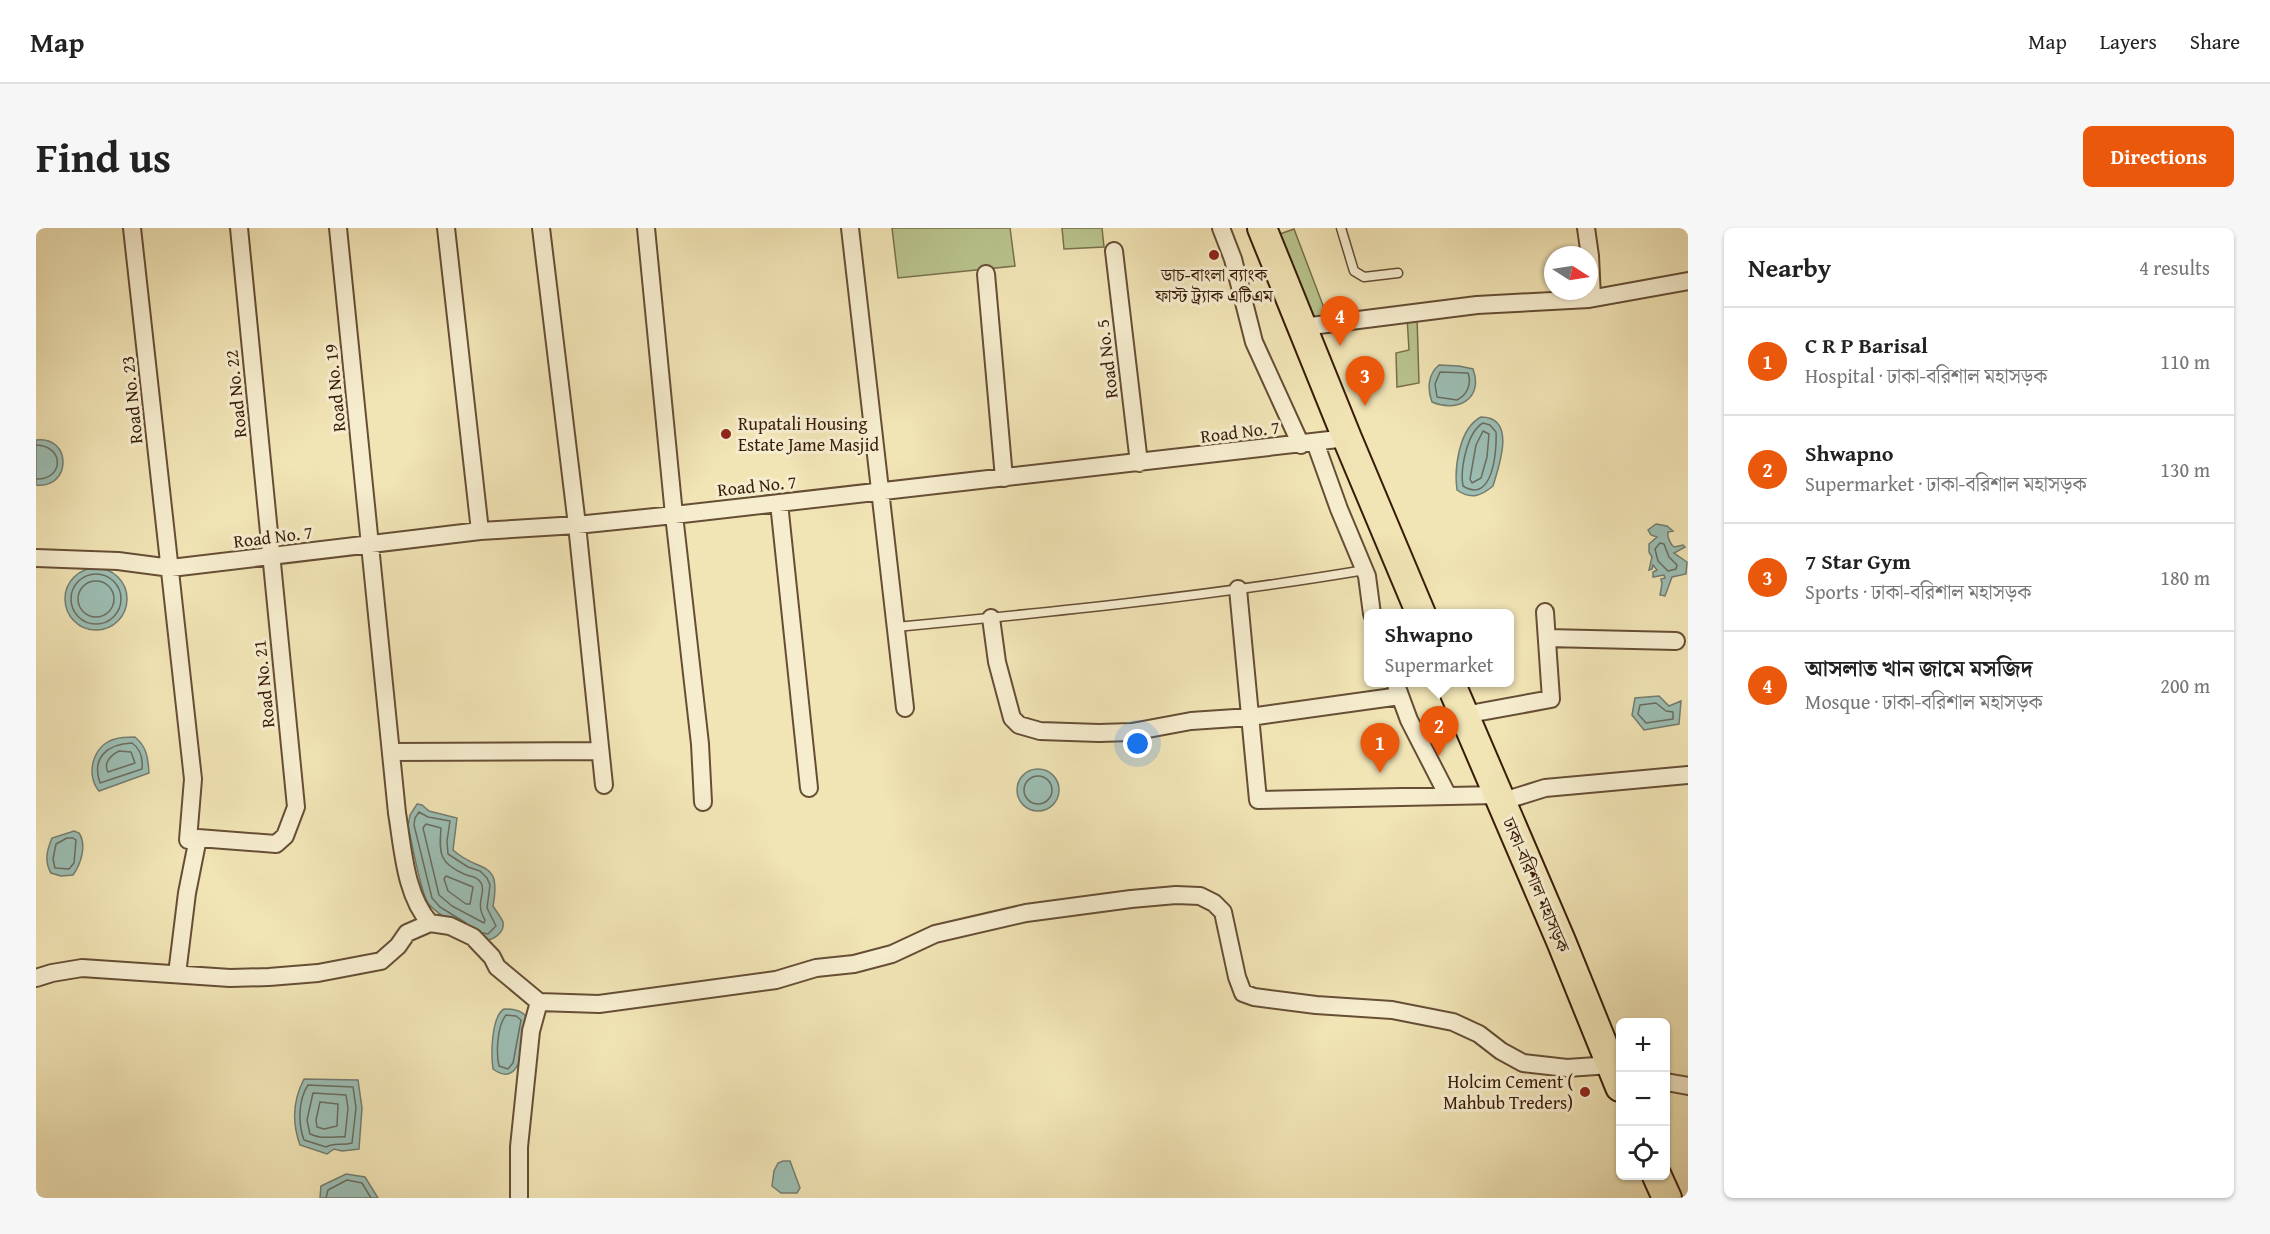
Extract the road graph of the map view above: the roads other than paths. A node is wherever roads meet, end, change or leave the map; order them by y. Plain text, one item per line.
1 (132, 228) edge
2 (239, 228) edge
3 (338, 228) edge
4 (446, 228) edge
5 (540, 228) edge
6 (646, 228) edge
7 (850, 228) edge
8 (1221, 228) edge
9 (1341, 228) edge
10 (1586, 228) edge
11 (1266, 230) edge
12 (1589, 246) edge
13 (1114, 251) dead end
14 (1398, 273) dead end
15 (986, 274) dead end
16 (1688, 281) edge
17 (1598, 297) edge
18 (1559, 300) edge
19 (1303, 327) junction
20 (1347, 438) junction
21 (1308, 443) junction
22 (1139, 463) junction
23 (1004, 478) junction
24 (882, 492) junction
25 (779, 503) junction
26 (674, 515) junction
27 (576, 525) junction
28 (480, 531) junction
29 (371, 544) junction
30 (271, 557) junction
31 (36, 558) edge
32 (171, 568) junction
33 (1365, 570) junction
34 (1238, 589) junction
35 (1371, 609) edge
36 (1419, 609) edge
37 (1545, 612) dead end
38 (991, 618) junction
39 (896, 627) junction
40 (1547, 638) junction
41 (1676, 641) dead end
42 (1452, 687) edge
43 (1398, 689) edge
44 (905, 708) dead end
45 (1464, 715) junction
46 (1250, 717) junction
47 (600, 751) junction
48 (391, 752) junction
49 (1688, 775) edge
50 (604, 786) dead end
51 (809, 788) dead end
52 (1448, 796) junction
53 (1499, 798) junction
54 (703, 802) dead end
55 (198, 838) junction
56 (430, 923) junction
57 (177, 974) junction
58 (36, 978) edge
59 (539, 1002) junction
60 (1616, 1076) edge
61 (1670, 1083) edge
62 (1688, 1086) edge
63 (1659, 1180) edge
64 (519, 1198) edge
65 (1667, 1198) edge

1 - 32 street, Road No. 23
2 - 30 street, Road No. 22
3 - 29 street, Road No. 19
4 - 28 street
5 - 27 street
6 - 26 street
7 - 24 street
8 - 21 street
9 - 14 lane
10 - 12 street
11 - 19 highway
13 - 22 street, Road No. 5
15 - 23 street
16 - 17 street
18 - 19 street
19 - 20 highway
20 - 21 street, Road No. 7
20 - 36 highway
21 - 22 street, Road No. 7
21 - 33 street
22 - 23 street, Road No. 7
23 - 24 street, Road No. 7
24 - 25 street, Road No. 7
24 - 39 street
25 - 26 street, Road No. 7
25 - 51 street
26 - 27 street, Road No. 7
26 - 54 street
27 - 28 street, Road No. 7
27 - 47 street
28 - 29 street, Road No. 7
29 - 30 street, Road No. 7
29 - 48 street, Road No. 19
30 - 32 street, Road No. 7
30 - 55 street, Road No. 21
31 - 32 street, Road No. 7
32 - 55 street, Road No. 23
33 - 34 lane
33 - 35 street
34 - 38 lane
34 - 46 street
37 - 40 street
38 - 39 lane
38 - 46 street
39 - 44 street
40 - 41 street
40 - 45 street
42 - 45 highway, ঢাকা-বরিশাল মহাসড়ক
43 - 46 street
43 - 52 street
45 - 53 highway, ঢাকা-বরিশাল মহাসড়ক
46 - 52 street
47 - 48 street
47 - 50 street
48 - 56 street, Road No. 19
49 - 53 street
52 - 53 street
53 - 60 highway, ঢাকা-বরিশাল মহাসড়ক
55 - 57 street
56 - 57 street
56 - 59 street
57 - 58 street
59 - 60 street
59 - 64 street
61 - 62 street
63 - 65 highway

